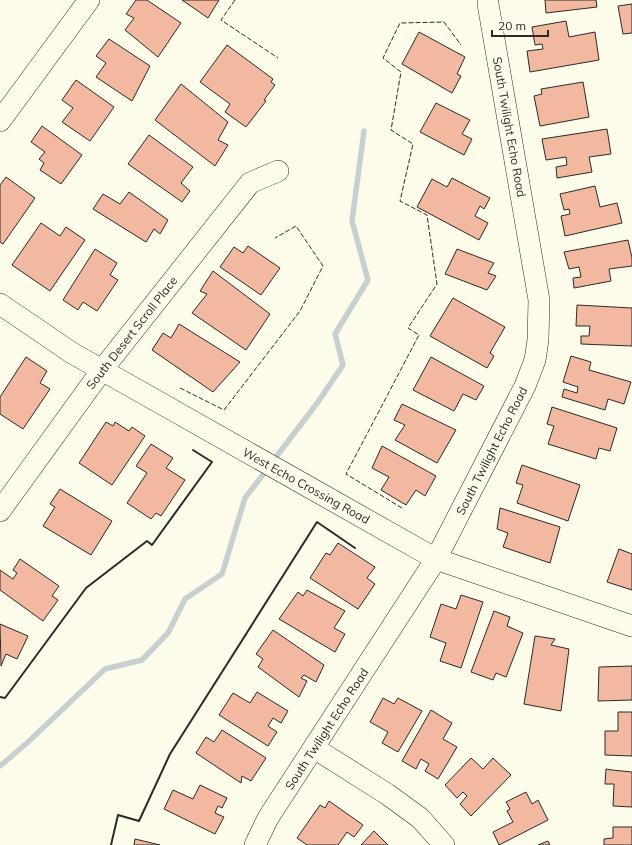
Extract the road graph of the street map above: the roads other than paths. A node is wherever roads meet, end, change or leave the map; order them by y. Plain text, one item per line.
1 (89, 0) edge
2 (488, 4) dead end
3 (0, 121) edge
4 (278, 171) dead end
5 (0, 304) edge
6 (102, 370) junction
7 (0, 510) edge
8 (436, 560) junction
9 (632, 626) edge
10 (314, 748) junction
11 (255, 845) edge
12 (444, 845) edge

1 - 3 street
2 - 8 street, South Twilight Echo Road
4 - 6 street, South Desert Scroll Place
5 - 6 street, West Echo Crossing Road
6 - 7 street, South Desert Scroll Place
6 - 8 street, West Echo Crossing Road
8 - 9 street, West Echo Crossing Road
8 - 10 street, South Twilight Echo Road
10 - 11 street, South Twilight Echo Road
10 - 12 street

